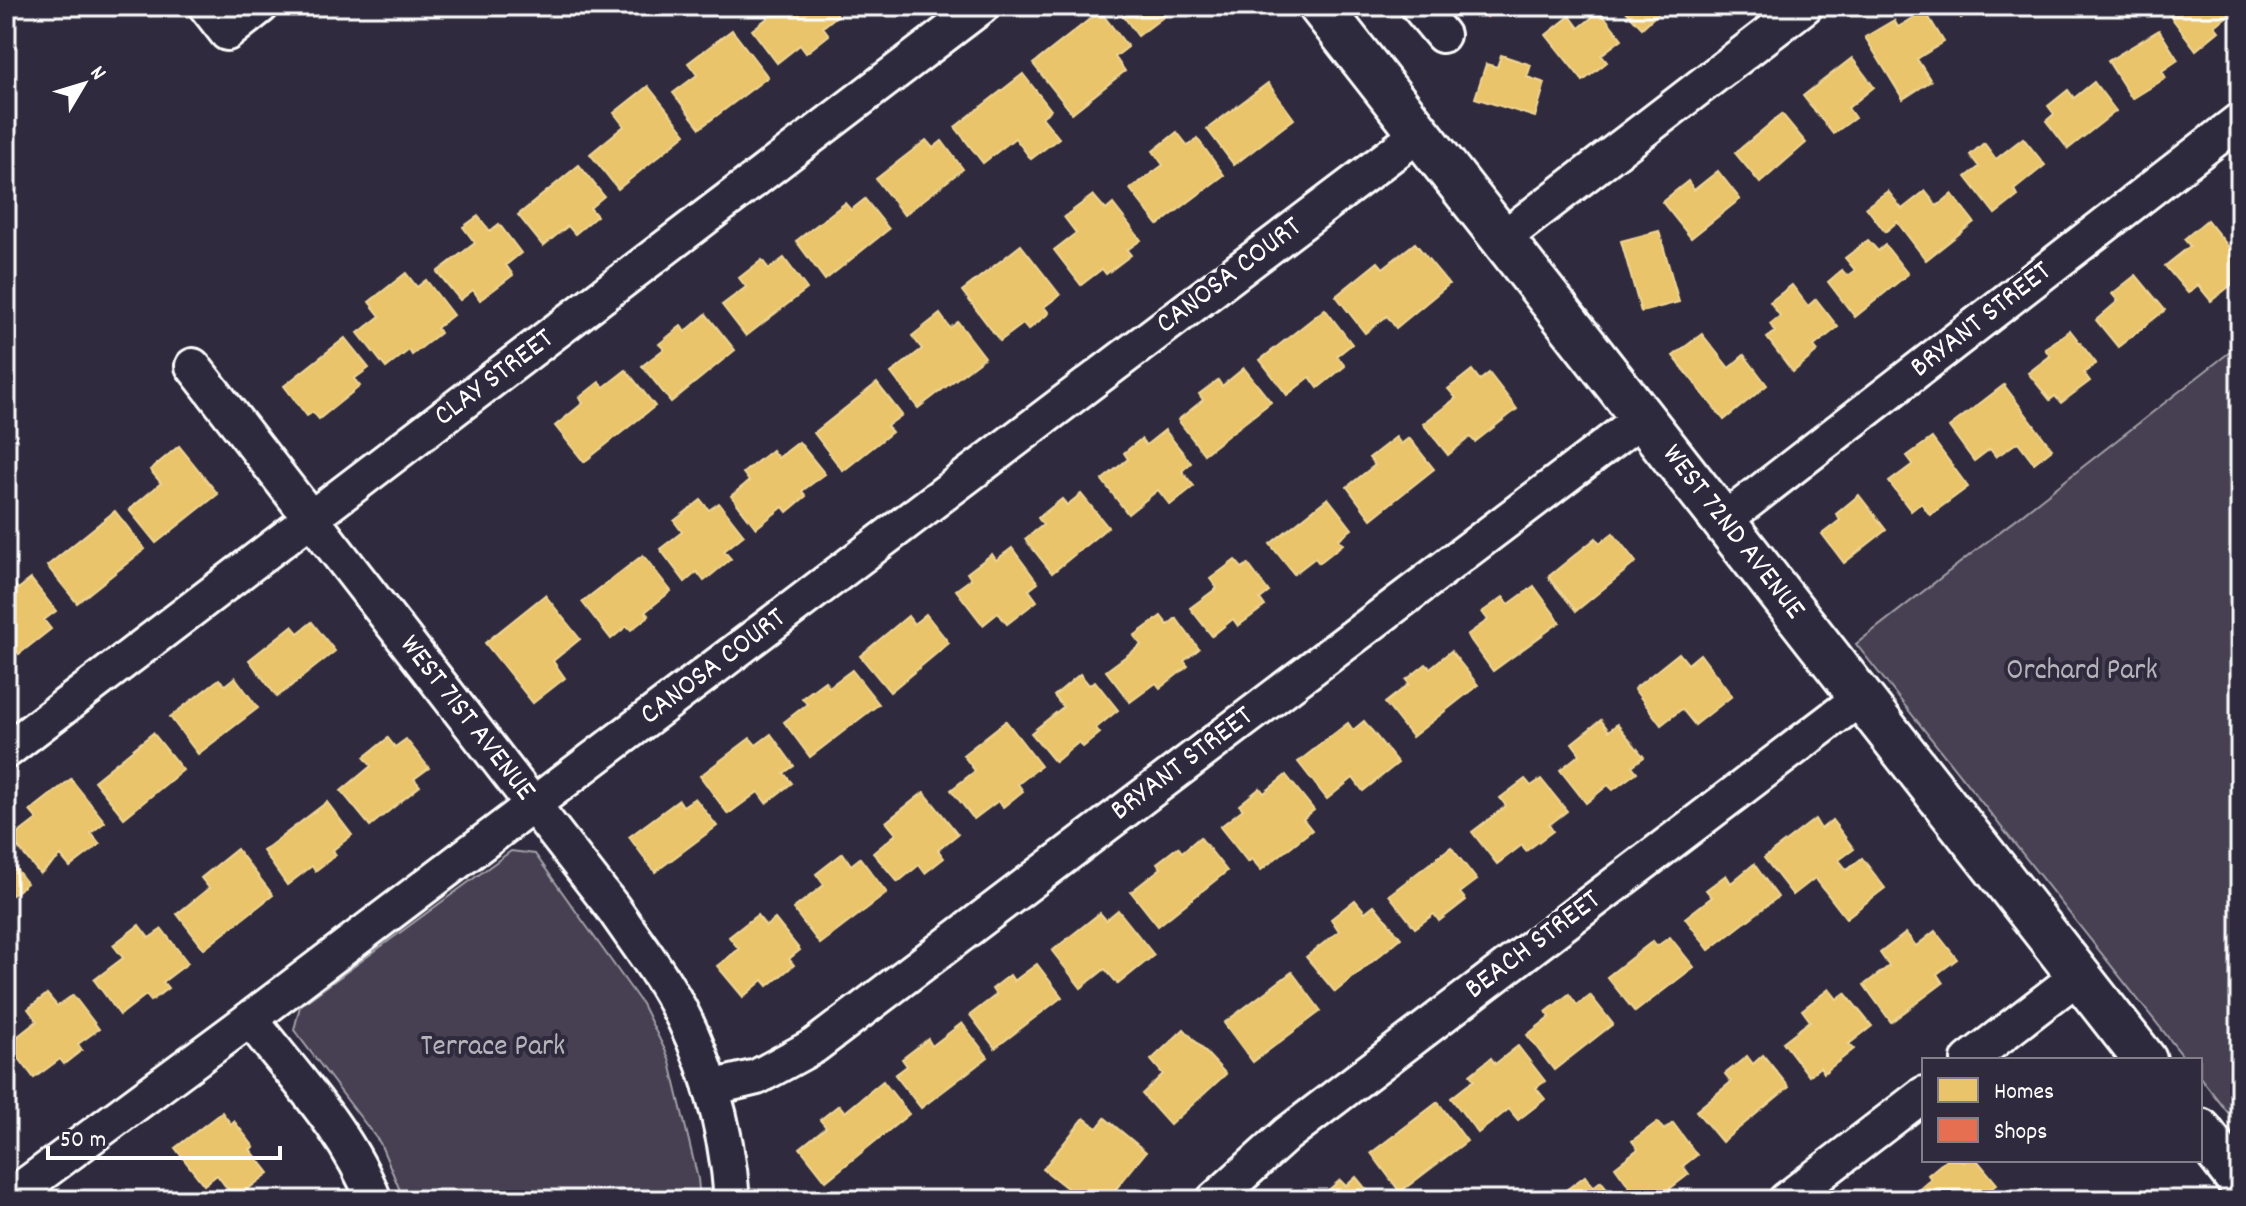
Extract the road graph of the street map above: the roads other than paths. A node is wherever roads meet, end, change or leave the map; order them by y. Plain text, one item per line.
1 (206, 6) edge
2 (261, 6) edge
3 (982, 6) edge
4 (1320, 6) edge
5 (1418, 6) edge
6 (1805, 6) edge
7 (1442, 35) dead end
8 (2240, 120) edge
9 (1420, 133) junction
10 (1502, 239) junction
11 (193, 366) dead end
12 (1642, 418) junction
13 (312, 520) junction
14 (1723, 521) junction
15 (1860, 698) junction
16 (6, 751) edge
17 (532, 805) junction
18 (2078, 976) junction
19 (250, 1019) junction
20 (1972, 1058) edge
21 (2143, 1058) edge
22 (711, 1088) junction
23 (1922, 1096) edge
24 (2202, 1133) edge
25 (2240, 1182) edge
26 (6, 1200) edge
27 (374, 1200) edge
28 (732, 1200) edge
29 (1214, 1200) edge
30 (1786, 1200) edge

1 - 2 street
3 - 13 street, CLAY STREET
4 - 9 main road, WEST 72ND AVENUE
5 - 7 street
6 - 10 street
8 - 14 street, BRYANT STREET
9 - 10 main road, WEST 72ND AVENUE
9 - 17 street, CANOSA COURT
10 - 12 main road, WEST 72ND AVENUE
11 - 13 street, WEST 71ST AVENUE
12 - 14 main road, WEST 72ND AVENUE
12 - 22 street, BRYANT STREET
13 - 16 street, CLAY STREET
13 - 17 street, WEST 71ST AVENUE
14 - 15 main road, WEST 72ND AVENUE
15 - 18 main road, WEST 72ND AVENUE
15 - 29 street, BEACH STREET
17 - 19 street, CANOSA COURT
17 - 22 street, WEST 71ST AVENUE
18 - 20 street
18 - 21 main road, WEST 72ND AVENUE
19 - 26 street, CANOSA COURT
19 - 27 street
22 - 28 street, WEST 71ST AVENUE
23 - 30 street
24 - 25 main road

